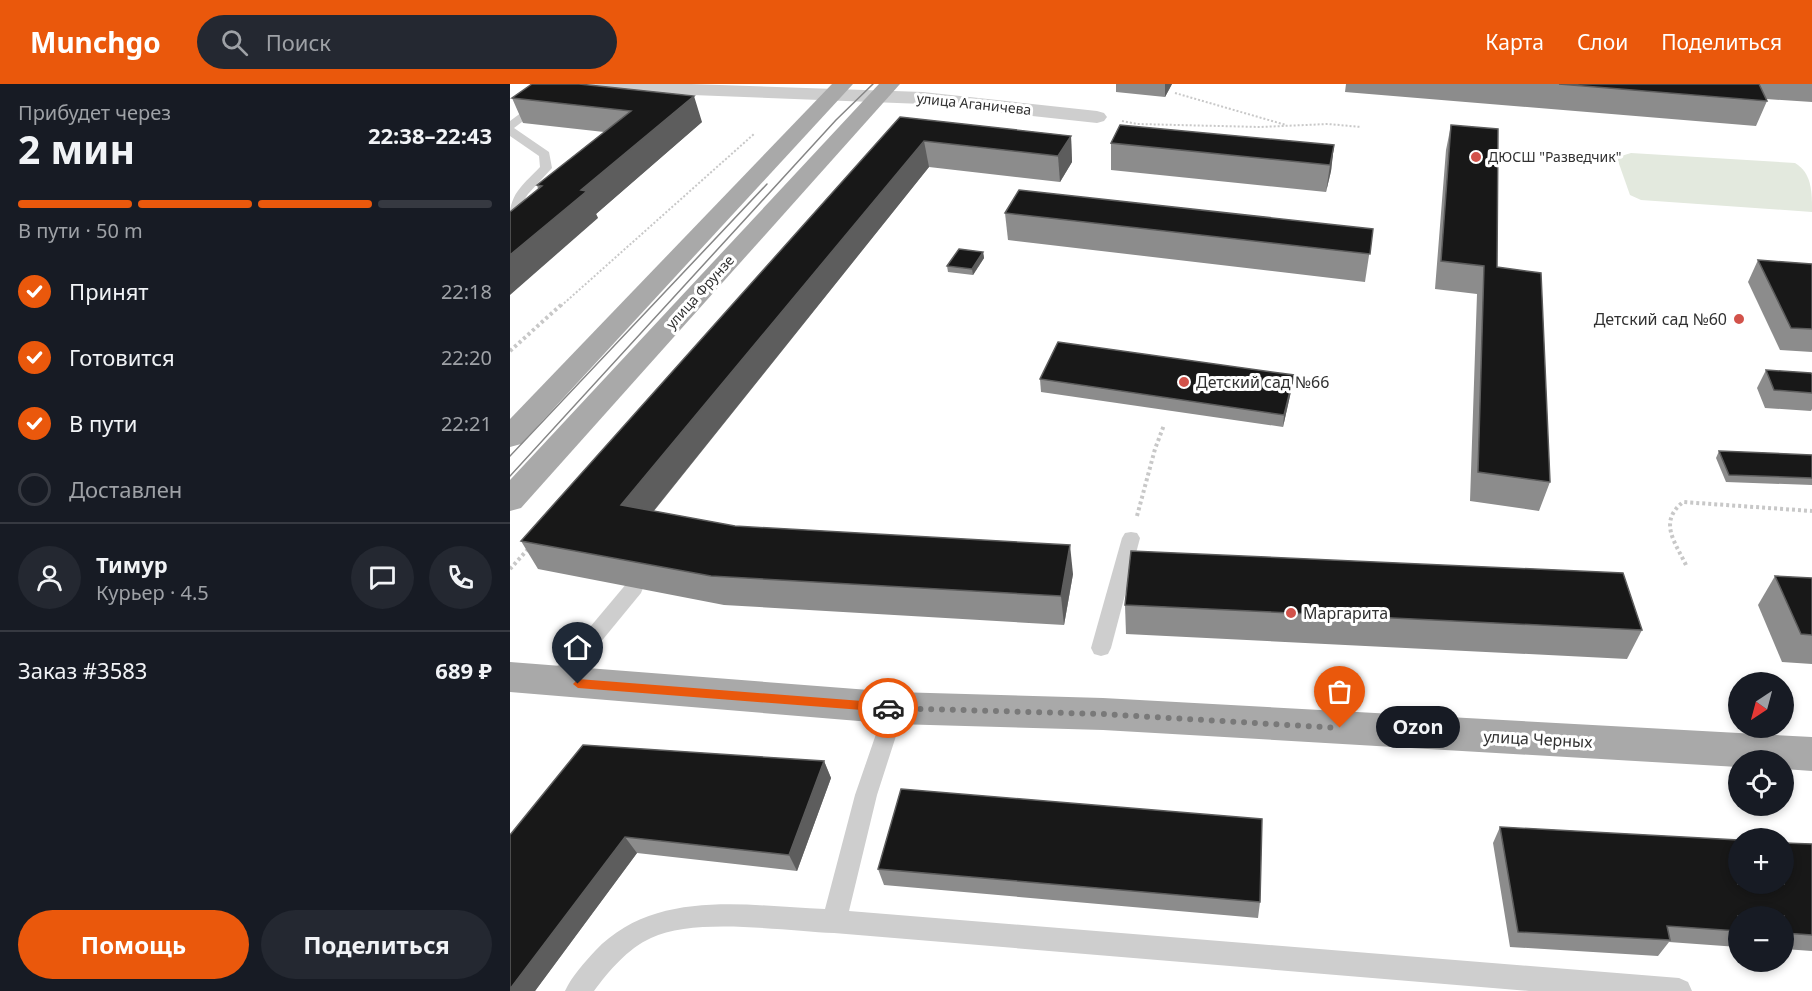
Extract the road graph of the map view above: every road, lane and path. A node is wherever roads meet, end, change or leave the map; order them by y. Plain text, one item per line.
1 (562, 84) edge
2 (567, 84) edge
3 (756, 89) edge
4 (836, 90) edge
5 (883, 90) edge
6 (1175, 93) dead end
7 (800, 95) junction
8 (1097, 117) joint
9 (510, 126) edge
10 (1289, 126) junction
11 (1361, 127) dead end
12 (510, 131) edge
13 (510, 212) edge
14 (510, 351) edge
15 (1164, 425) dead end
16 (510, 437) edge
17 (510, 500) edge
18 (1812, 511) edge
19 (1131, 538) joint
20 (534, 543) edge
21 (1686, 565) dead end
22 (510, 569) edge
23 (634, 588) edge
24 (1101, 648) dead end
25 (510, 678) edge
26 (556, 682) junction
27 (895, 708) junction
28 (1812, 754) edge
29 (834, 921) junction
30 (578, 991) edge
31 (1679, 991) edge

1 - 2 street, улица Аганичева
2 - 3 street, улица Аганичева
2 - 9 lane
3 - 7 street, улица Аганичева
4 - 5 street, улица Аганичева
4 - 7 street, улица Аганичева
4 - 16 main road
5 - 8 street, улица Аганичева
5 - 17 main road, улица Фрунзе
6 - 10 path
7 - 14 path
8 - 10 path
10 - 11 path
12 - 13 lane
15 - 19 path
18 - 21 path
19 - 24 lane
20 - 22 path
23 - 26 lane
25 - 26 main road, улица Черных
26 - 27 main road, улица Черных
27 - 28 main road, улица Черных
27 - 29 lane
29 - 30 lane
29 - 31 lane

